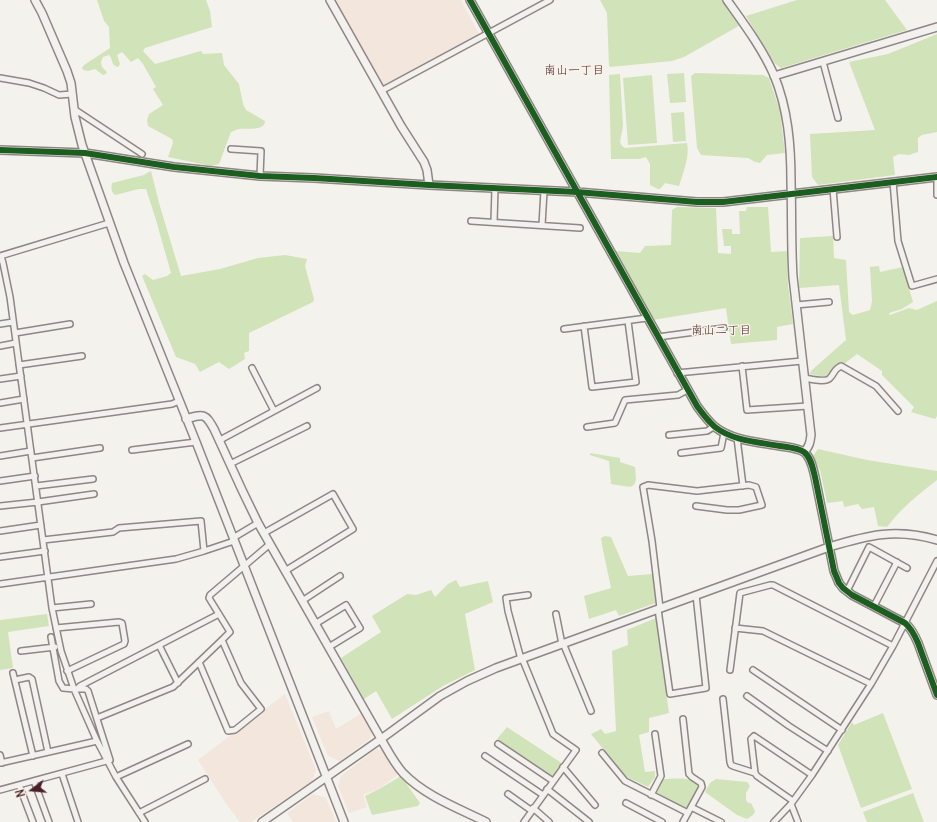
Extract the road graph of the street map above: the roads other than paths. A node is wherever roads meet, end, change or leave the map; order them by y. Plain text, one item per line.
1 (35, 0) edge
2 (330, 0) edge
3 (470, 0) edge
4 (550, 0) edge
5 (727, 0) edge
6 (937, 27) edge
7 (489, 34) junction
8 (822, 62) junction
9 (774, 76) junction
10 (0, 78) edge
11 (381, 91) junction
12 (72, 94) junction
13 (74, 109) junction
14 (838, 118) dead end
15 (231, 149) dead end
16 (0, 150) edge
17 (85, 153) junction
18 (142, 154) dead end
19 (260, 176) junction
20 (937, 177) edge
21 (893, 182) junction
22 (429, 185) junction
23 (494, 188) junction
24 (833, 189) junction
25 (544, 191) junction
26 (577, 192) junction
27 (791, 194) junction
28 (937, 195) edge
29 (471, 221) dead end
30 (109, 222) junction
31 (494, 222) junction
32 (542, 225) junction
33 (580, 228) dead end
34 (837, 237) dead end
35 (0, 256) edge
36 (937, 279) edge
37 (829, 302) dead end
38 (796, 305) junction
39 (647, 318) junction
40 (628, 320) junction
41 (13, 322) junction
42 (0, 324) edge
43 (70, 324) dead end
44 (584, 326) junction
45 (724, 328) dead end
46 (564, 329) dead end
47 (15, 333) junction
48 (658, 337) junction
49 (16, 343) junction
50 (0, 346) edge
51 (82, 356) dead end
52 (802, 360) junction
53 (19, 365) junction
54 (742, 366) junction
55 (252, 368) dead end
56 (677, 372) junction
57 (21, 376) junction
58 (804, 378) junction
59 (0, 379) edge
60 (317, 388) dead end
61 (687, 390) junction
62 (24, 399) junction
63 (179, 401) junction
64 (0, 403) edge
65 (808, 406) junction
66 (274, 411) junction
67 (898, 411) dead end
68 (186, 419) junction
69 (28, 424) junction
70 (308, 426) dead end
71 (715, 426) junction
72 (587, 427) dead end
73 (0, 428) edge
74 (724, 432) junction
75 (669, 435) dead end
76 (737, 438) junction
77 (220, 440) junction
78 (196, 442) junction
79 (100, 448) dead end
80 (132, 450) dead end
81 (31, 451) junction
82 (681, 452) dead end
83 (804, 452) junction
84 (0, 456) edge
85 (32, 458) junction
86 (230, 464) junction
87 (35, 476) junction
88 (94, 479) dead end
89 (0, 481) edge
90 (36, 486) junction
91 (743, 486) junction
92 (94, 494) dead end
93 (38, 502) junction
94 (0, 506) edge
95 (696, 506) dead end
96 (258, 523) junction
97 (41, 525) junction
98 (0, 531) edge
99 (264, 533) junction
100 (234, 539) junction
101 (43, 540) junction
102 (937, 540) edge
103 (270, 544) junction
104 (829, 547) junction
105 (45, 551) junction
106 (204, 551) junction
107 (0, 557) edge
108 (937, 561) edge
109 (897, 562) junction
110 (243, 565) junction
111 (907, 568) dead end
112 (285, 571) junction
113 (340, 576) dead end
114 (48, 578) junction
115 (0, 584) edge
116 (847, 591) junction
117 (528, 595) dead end
118 (696, 595) junction
119 (302, 601) junction
120 (91, 604) dead end
121 (874, 606) junction
122 (52, 608) junction
123 (659, 609) junction
124 (219, 614) junction
125 (556, 614) dead end
126 (905, 623) junction
127 (315, 624) junction
128 (56, 628) junction
129 (735, 628) junction
130 (51, 636) dead end
131 (222, 640) junction
132 (562, 643) junction
133 (159, 645) junction
134 (60, 646) junction
135 (893, 646) junction
136 (53, 647) junction
137 (328, 647) junction
138 (20, 651) dead end
139 (522, 659) junction
140 (199, 662) junction
141 (730, 670) dead end
142 (753, 670) dead end
143 (67, 672) junction
144 (13, 673) dead end
145 (14, 680) junction
146 (178, 682) junction
147 (871, 684) junction
148 (75, 689) junction
149 (937, 695) edge
150 (747, 696) dead end
151 (723, 699) dead end
152 (591, 711) dead end
153 (97, 718) junction
154 (683, 719) dead end
155 (842, 730) junction
156 (655, 734) dead end
157 (381, 739) junction
158 (97, 741) junction
159 (188, 744) dead end
160 (498, 744) dead end
161 (828, 751) junction
162 (48, 752) junction
163 (602, 753) dead end
164 (0, 755) edge
165 (33, 756) junction
166 (485, 756) dead end
167 (108, 761) junction
168 (1, 763) edge
169 (563, 767) junction
170 (755, 773) junction
171 (62, 774) junction
172 (812, 775) junction
173 (326, 776) junction
174 (116, 777) junction
175 (205, 779) dead end
176 (34, 781) junction
177 (553, 781) junction
178 (19, 785) junction
179 (0, 790) edge
180 (547, 790) junction
181 (508, 794) dead end
182 (543, 795) junction
183 (651, 795) junction
184 (626, 803) dead end
185 (792, 803) junction
186 (595, 805) dead end
187 (691, 807) junction
188 (532, 810) junction
189 (139, 813) junction
190 (688, 813) junction
191 (33, 822) edge
192 (49, 822) edge
193 (78, 822) edge
194 (145, 822) edge
195 (262, 822) edge
196 (344, 822) edge
197 (486, 822) edge
198 (524, 822) edge
199 (549, 822) edge
200 (589, 822) edge
201 (662, 822) edge
202 (683, 822) edge
203 (721, 822) edge
204 (774, 822) edge
205 (798, 822) edge

1 - 12 street
2 - 11 street
3 - 7 street
4 - 7 street
5 - 9 street
6 - 8 street
7 - 11 street
7 - 26 street
8 - 9 street
8 - 14 street
9 - 27 street
10 - 12 street
11 - 22 street
12 - 13 street
13 - 17 street
13 - 18 street
15 - 19 street
16 - 17 street
17 - 19 street
17 - 30 street
19 - 22 street
20 - 21 street
20 - 28 street
21 - 24 street
21 - 36 street
22 - 23 street
23 - 25 street
23 - 31 street
24 - 27 street
24 - 34 street
25 - 26 street
25 - 32 street
26 - 27 street
26 - 39 street
27 - 38 street
29 - 31 street
30 - 35 street
30 - 63 street
31 - 32 street
32 - 33 street
35 - 41 street
37 - 38 street
38 - 52 street
39 - 40 street
39 - 48 street
40 - 44 street
40 - 44 street
41 - 42 street
41 - 47 street
43 - 47 street
44 - 46 street
45 - 48 street
47 - 49 street
48 - 56 street
49 - 50 street
49 - 53 street
51 - 53 street
52 - 54 street
52 - 58 street
53 - 57 street
54 - 56 street
54 - 65 street
55 - 66 street
56 - 61 street
57 - 59 street
57 - 62 street
58 - 65 street
58 - 67 street
60 - 66 street
61 - 71 street
61 - 72 street
62 - 64 street
62 - 69 street
63 - 68 street
63 - 69 street
65 - 83 street
66 - 77 street
68 - 77 street
68 - 78 street
69 - 73 street
69 - 81 street
70 - 86 street
71 - 74 street
71 - 75 street
74 - 76 street
74 - 82 street
76 - 83 street
76 - 91 street
77 - 86 street
78 - 80 street
78 - 100 street
79 - 85 street
81 - 84 street
81 - 85 street
83 - 104 street
85 - 87 street
86 - 96 street
87 - 89 street
87 - 90 street
88 - 90 street
90 - 93 street
91 - 95 street
91 - 123 street
92 - 93 street
93 - 94 street
93 - 97 street
96 - 99 street
96 - 100 street
97 - 98 street
97 - 101 street
99 - 103 street
99 - 112 street
100 - 106 street
100 - 110 street
101 - 105 street
101 - 106 street
102 - 104 street
103 - 110 street
103 - 112 street
104 - 116 street
104 - 118 street
105 - 107 street
105 - 114 street
106 - 114 street
108 - 126 street
109 - 111 street
109 - 116 street
109 - 121 street
110 - 124 street
110 - 173 street
112 - 119 street
113 - 119 street
114 - 115 street
114 - 122 street
116 - 121 street
117 - 139 street
118 - 123 street
118 - 123 street
119 - 127 street
120 - 122 street
121 - 126 street
122 - 128 street
123 - 132 street
124 - 131 street
124 - 133 street
125 - 132 street
126 - 135 street
126 - 149 street
127 - 137 street
127 - 137 street
128 - 134 street
128 - 143 street
129 - 135 street
129 - 141 street
129 - 147 street
130 - 136 street
131 - 140 street
131 - 140 street
132 - 139 street
132 - 152 street
133 - 146 street
133 - 148 street
134 - 136 street
134 - 143 street
135 - 147 street
136 - 138 street
136 - 148 street
137 - 157 street
139 - 157 street
139 - 169 street
140 - 146 street
142 - 155 street
143 - 148 street
144 - 145 street
145 - 162 street
145 - 165 street
146 - 153 street
147 - 155 street
148 - 153 street
148 - 158 street
150 - 161 street
151 - 170 street
153 - 167 street
154 - 187 street
155 - 161 street
156 - 183 street
157 - 173 street
157 - 197 street
158 - 162 street
158 - 167 street
159 - 174 street
160 - 177 street
161 - 172 street
162 - 165 street
163 - 183 street
164 - 168 street
165 - 168 street
166 - 182 street
167 - 171 street
167 - 174 street
169 - 177 street
169 - 186 street
170 - 172 street
170 - 185 street
171 - 176 street
171 - 193 street
172 - 185 street
173 - 195 street
173 - 196 street
174 - 189 street
175 - 189 street
176 - 178 street
176 - 192 street
177 - 180 street
178 - 179 street
178 - 191 street
180 - 182 street
180 - 200 street
181 - 188 street
182 - 188 street
183 - 190 street
184 - 201 street
185 - 204 street
185 - 205 street
187 - 190 street
187 - 203 street
188 - 198 street
188 - 199 street
189 - 194 street
190 - 202 street

